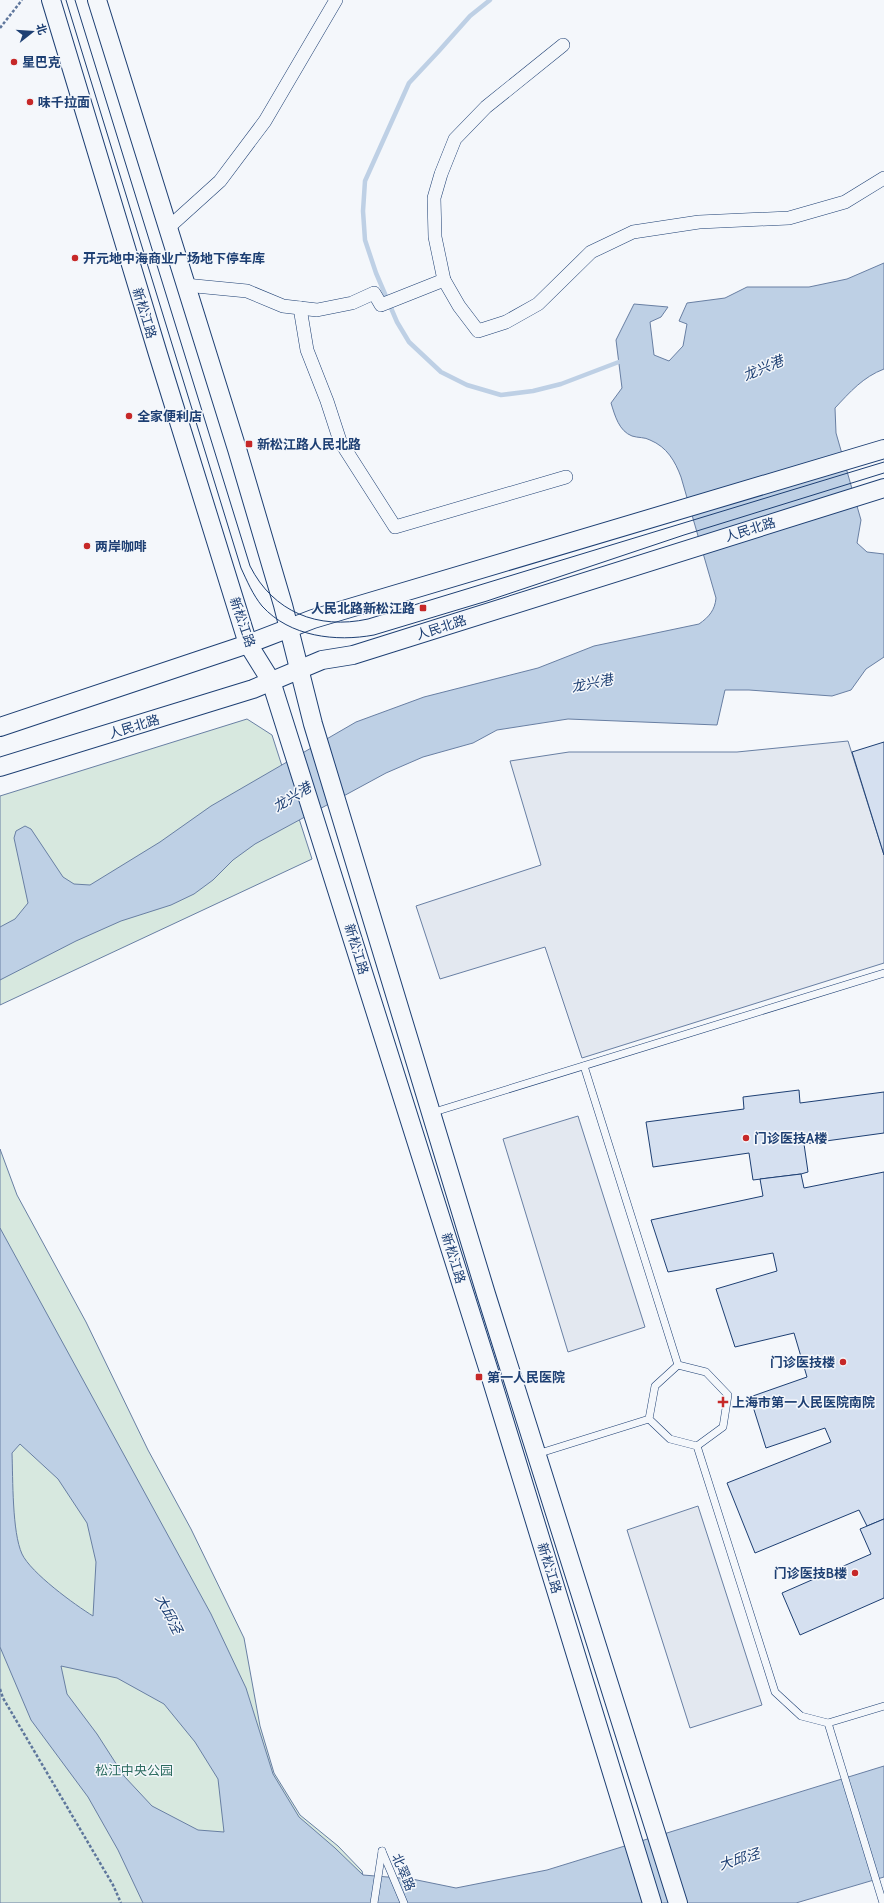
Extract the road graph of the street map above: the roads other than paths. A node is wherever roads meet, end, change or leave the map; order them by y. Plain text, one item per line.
1 (51, 0) edge
2 (98, 0) edge
3 (336, 0) edge
4 (563, 45) dead end
5 (884, 178) edge
6 (168, 228) junction
7 (444, 280) junction
8 (185, 285) junction
9 (300, 308) junction
10 (884, 449) edge
11 (566, 477) dead end
12 (884, 488) edge
13 (289, 628) junction
14 (248, 644) junction
15 (299, 670) junction
16 (271, 681) junction
17 (0, 727) edge
18 (0, 767) edge
19 (884, 973) edge
20 (584, 1066) junction
21 (431, 1113) junction
22 (678, 1365) junction
23 (649, 1419) junction
24 (697, 1446) junction
25 (536, 1454) junction
26 (884, 1706) edge
27 (828, 1723) junction
28 (374, 1903) edge
29 (404, 1903) edge
30 (652, 1903) edge
31 (678, 1903) edge
32 (882, 1903) edge

1 - 14 main road, 新松江路
2 - 6 main road, 新松江路
3 - 6 street
4 - 7 street
5 - 7 street
6 - 8 main road, 新松江路
7 - 9 street
8 - 9 street
8 - 13 main road, 新松江路
9 - 11 street
10 - 13 main road
12 - 15 main road, 人民北路
13 - 14 main road
13 - 15 main road, 新松江路
14 - 16 main road, 新松江路
14 - 17 main road
15 - 16 main road, 人民北路
15 - 21 main road, 新松江路
16 - 18 main road, 人民北路
16 - 30 main road, 新松江路
19 - 20 lane
20 - 21 lane
20 - 22 lane
21 - 25 main road, 新松江路
22 - 23 lane
22 - 24 lane
23 - 24 lane
23 - 25 lane
24 - 27 lane
25 - 31 main road, 新松江路
26 - 27 lane
27 - 32 lane
28 - 29 lane, 北翠路

